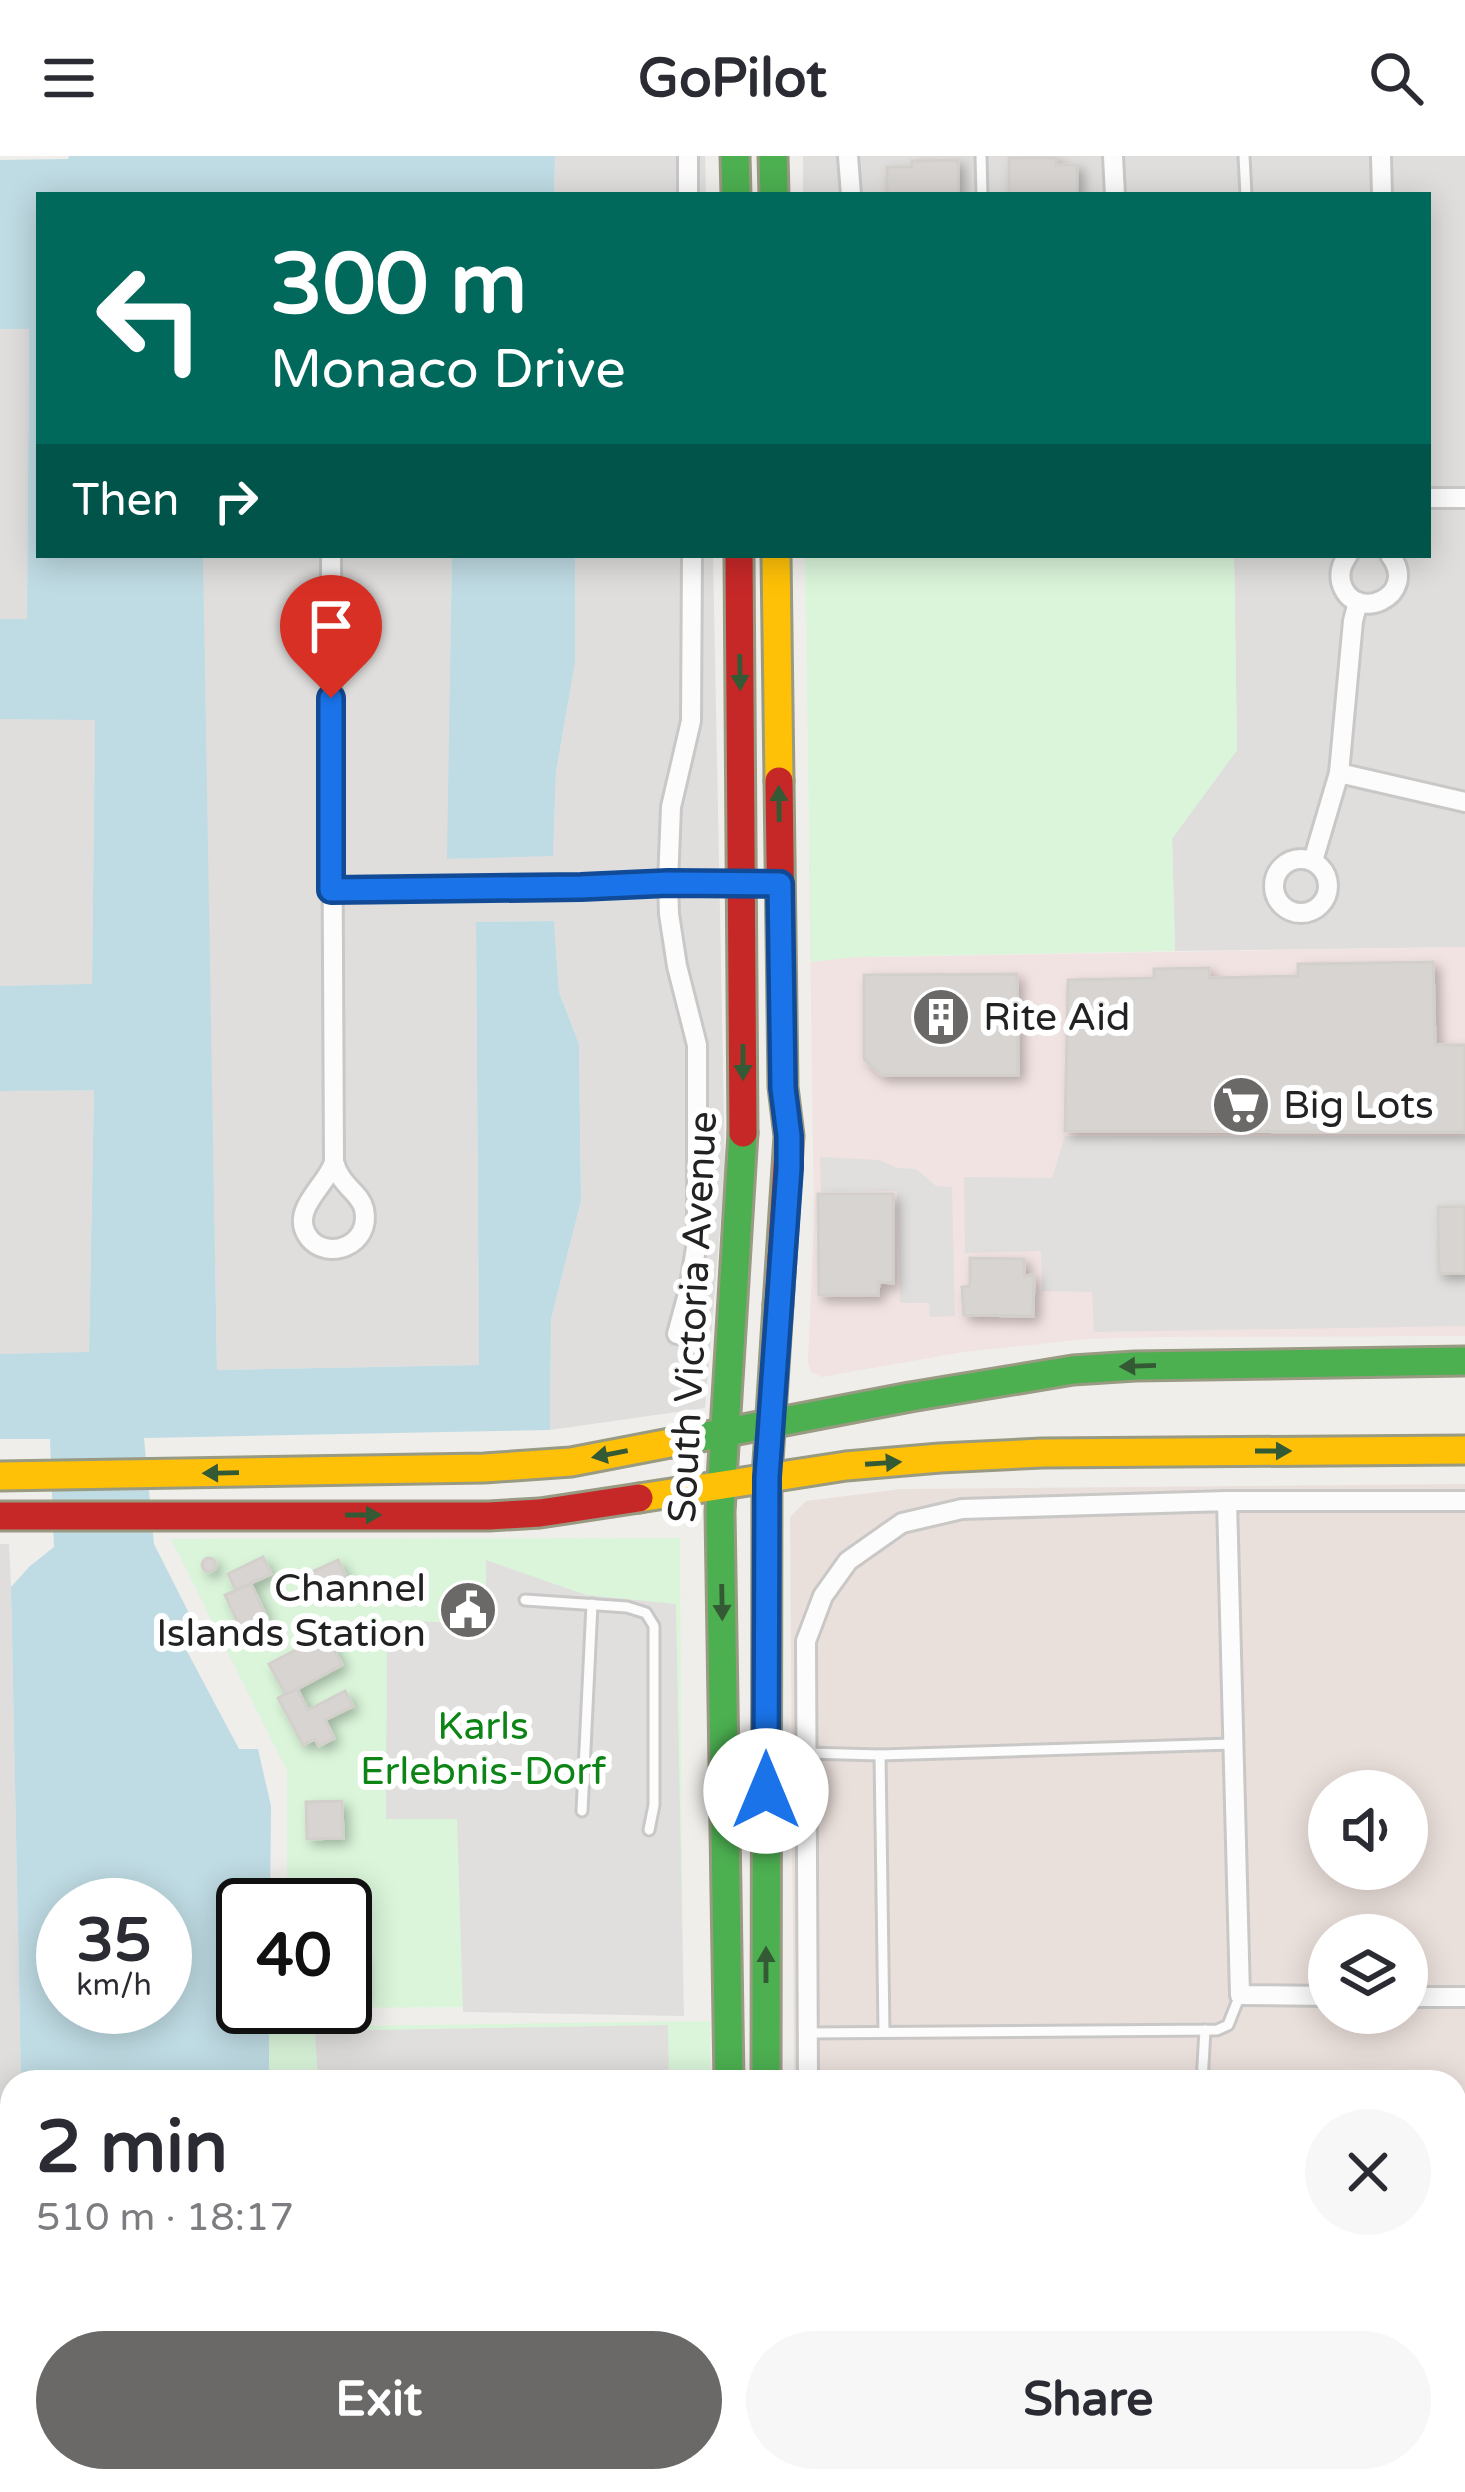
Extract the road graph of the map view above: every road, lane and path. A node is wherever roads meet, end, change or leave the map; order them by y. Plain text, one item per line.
1 (688, 156) edge
2 (735, 156) edge
3 (773, 156) edge
4 (848, 156) edge
5 (981, 156) edge
6 (1113, 156) edge
7 (1244, 156) edge
8 (1381, 156) edge
9 (688, 192) edge
10 (736, 192) edge
11 (773, 192) edge
12 (851, 192) edge
13 (982, 192) edge
14 (1115, 192) edge
15 (1246, 192) edge
16 (1382, 192) edge
17 (1431, 498) edge
18 (1465, 498) edge
19 (331, 558) edge
20 (692, 558) edge
21 (739, 558) edge
22 (776, 558) edge
23 (1346, 558) edge
24 (1392, 558) edge
25 (1358, 602) junction
26 (1340, 773) junction
27 (1465, 802) edge
28 (1313, 861) dead end
29 (668, 883) junction
30 (742, 883) junction
31 (780, 884) junction
32 (331, 890) junction
33 (334, 1162) junction
34 (676, 1334) dead end
35 (1465, 1361) edge
36 (771, 1424) junction
37 (725, 1432) junction
38 (1465, 1450) edge
39 (0, 1476) edge
40 (767, 1477) junction
41 (722, 1485) junction
42 (1227, 1501) junction
43 (1465, 1501) edge
44 (0, 1516) edge
45 (525, 1600) dead end
46 (592, 1604) junction
47 (1233, 1744) junction
48 (806, 1754) junction
49 (880, 1754) junction
50 (582, 1811) dead end
51 (650, 1830) dead end
52 (1240, 1995) junction
53 (1308, 1996) edge
54 (1428, 1996) edge
55 (1465, 1997) edge
56 (1204, 2030) junction
57 (884, 2032) junction
58 (808, 2033) junction
59 (728, 2070) edge
60 (766, 2070) edge
61 (808, 2070) edge
62 (1202, 2070) edge

1 - 9 street
2 - 10 main road
3 - 11 main road
4 - 12 street
5 - 13 lane
6 - 14 street
7 - 15 lane
8 - 16 street
17 - 18 street
19 - 32 street
20 - 29 street
21 -> 30 main road, South Victoria Avenue
31 -> 22 main road
23 - 25 street
24 - 25 street
25 - 26 street
26 - 27 street
26 - 28 street
29 - 30 street
29 - 32 street
29 - 34 street
30 - 31 street
30 -> 37 main road, South Victoria Avenue
31 - 36 main road
32 - 33 street
33 - 33 street
35 -> 36 main road
36 - 37 main road
36 - 40 main road
37 -> 39 main road
37 - 41 main road, South Victoria Avenue
40 -> 38 main road
40 - 41 main road
60 -> 40 main road
44 -> 41 main road
41 -> 59 main road, South Victoria Avenue
42 - 43 street
42 - 47 street
42 - 48 street
45 - 46 lane
46 - 50 lane
46 - 51 lane
47 - 49 lane
47 - 52 street
48 - 49 lane
48 - 58 street
49 - 57 lane
52 - 53 street
52 - 56 lane
54 - 55 street
56 - 57 lane
56 - 62 lane
57 - 58 lane
58 - 61 street

